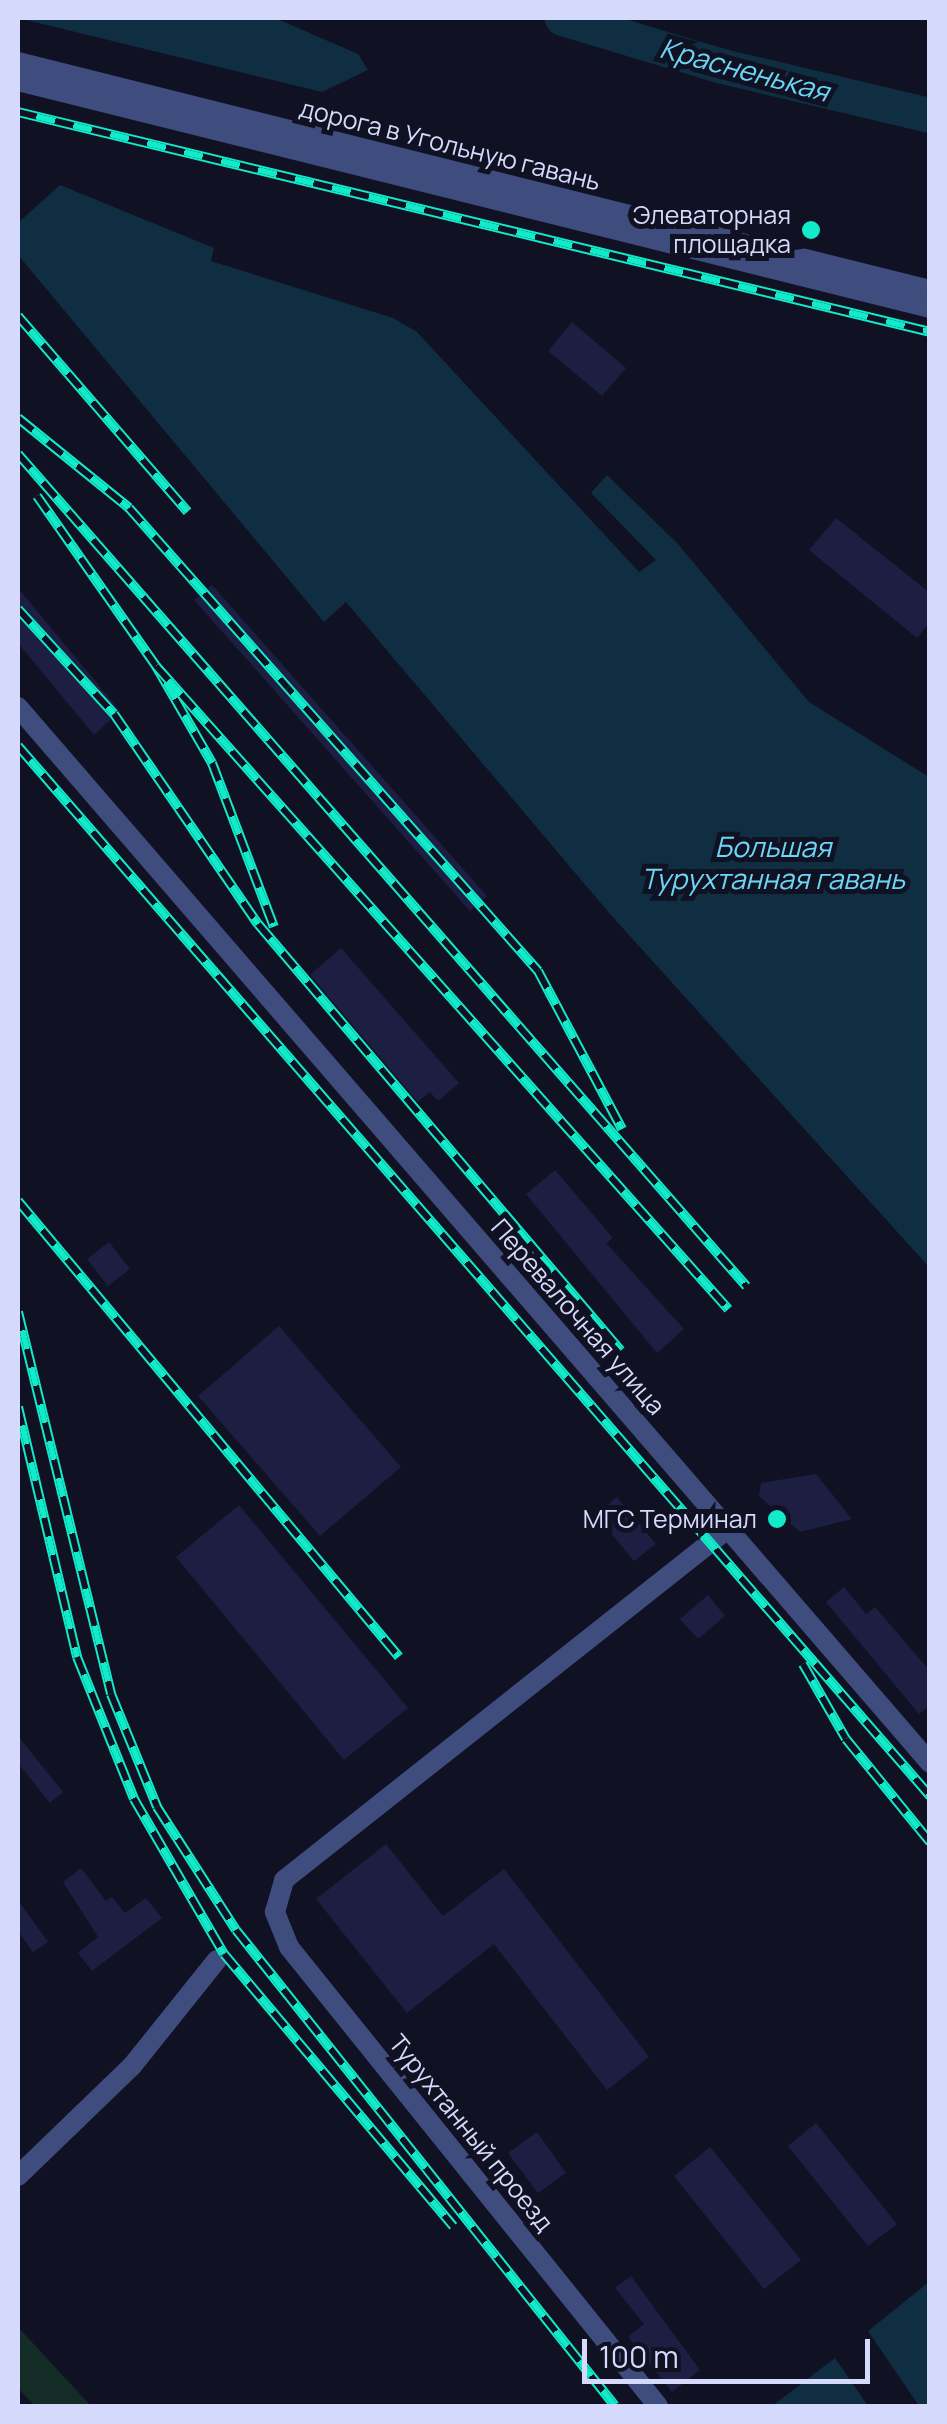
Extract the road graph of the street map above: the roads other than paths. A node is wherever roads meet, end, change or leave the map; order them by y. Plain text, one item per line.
1 (18, 62) edge
2 (18, 81) edge
3 (930, 290) edge
4 (930, 308) edge
5 (18, 706) edge
6 (730, 1527) junction
7 (930, 1763) edge
8 (217, 1960) dead end
9 (18, 2176) edge
10 (658, 2406) edge

1 - 3 street, дорога в Угольную гавань
2 - 4 street, дорога в Угольную гавань
5 - 6 street, Перевалочная улица
6 - 7 street, Перевалочная улица
6 - 10 street, Турухтанный проезд
8 - 9 street

